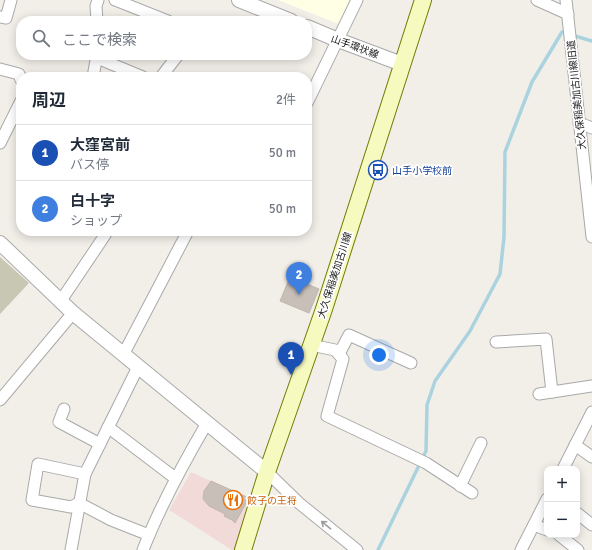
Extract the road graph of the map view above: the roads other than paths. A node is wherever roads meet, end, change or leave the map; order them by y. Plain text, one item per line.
1 (11, 0) edge
2 (98, 0) edge
3 (115, 0) edge
4 (239, 0) edge
5 (357, 0) edge
6 (423, 0) edge
7 (537, 0) edge
8 (566, 0) edge
9 (568, 14) junction
10 (96, 16) edge
11 (155, 16) edge
12 (279, 16) edge
13 (0, 17) edge
14 (312, 30) edge
15 (338, 40) junction
16 (95, 60) edge
17 (104, 60) edge
18 (174, 60) edge
19 (402, 64) junction
20 (0, 69) edge
21 (93, 72) edge
22 (132, 72) edge
23 (165, 72) edge
24 (16, 73) edge
25 (312, 93) edge
26 (16, 111) edge
27 (579, 123) junction
28 (592, 128) edge
29 (0, 143) edge
30 (104, 236) edge
31 (185, 236) edge
32 (592, 237) edge
33 (0, 244) edge
34 (60, 302) junction
35 (73, 313) junction
36 (496, 342) dead end
37 (311, 345) junction
38 (339, 354) junction
39 (123, 355) junction
40 (411, 363) dead end
41 (138, 367) junction
42 (592, 386) edge
43 (552, 392) junction
44 (539, 394) dead end
45 (0, 400) edge
46 (64, 409) dead end
47 (592, 412) edge
48 (207, 423) junction
49 (108, 427) junction
50 (480, 443) dead end
51 (100, 444) junction
52 (575, 445) junction
53 (592, 456) edge
54 (564, 466) edge
55 (267, 472) junction
56 (85, 474) junction
57 (175, 478) junction
58 (460, 486) junction
59 (472, 493) dead end
60 (546, 502) edge
61 (79, 503) junction
62 (580, 515) edge
63 (534, 525) junction
64 (592, 525) edge
65 (544, 529) edge
66 (149, 535) junction
67 (563, 538) edge
68 (71, 550) edge
69 (143, 550) edge
70 (243, 550) edge
71 (357, 550) edge
72 (521, 550) edge
73 (578, 550) edge

1 - 13 street
2 - 10 street
3 - 11 street
4 - 12 street
5 - 15 street
6 - 19 main road, 大久保稲美加古川線
7 - 9 street
8 - 9 street, 大久保稲美加古川線旧道
9 - 27 street, 大久保稲美加古川線旧道
14 - 15 street, 山手環状線
15 - 19 street, 山手環状線
15 - 25 street
16 - 21 street
17 - 22 street
18 - 23 street
19 - 37 main road, 大久保稲美加古川線
20 - 24 street
26 - 29 street
27 - 28 street
27 - 32 street, 大久保稲美加古川線旧道
30 - 34 street
31 - 39 street
33 - 34 street
34 - 35 street
35 - 39 street
35 - 45 street
36 - 43 street
37 - 38 street
37 - 55 main road, 大久保稲美加古川線
38 - 40 street
38 - 58 street
39 - 41 street
41 - 48 street
41 - 49 street
42 - 43 street
43 - 44 street
46 - 51 street
47 - 52 street
48 - 55 street
48 - 57 street
49 - 51 street
49 - 57 street
50 - 58 street
51 - 56 street
52 - 53 street
52 - 54 street
55 - 70 main road, 大久保稲美加古川線
71 -> 55 street
56 - 61 street
56 - 61 street
57 - 66 street
58 - 59 street
60 - 63 street
61 - 66 street
61 - 68 street
62 - 64 street
63 - 65 street
63 - 72 street
66 - 69 street
67 - 73 street

